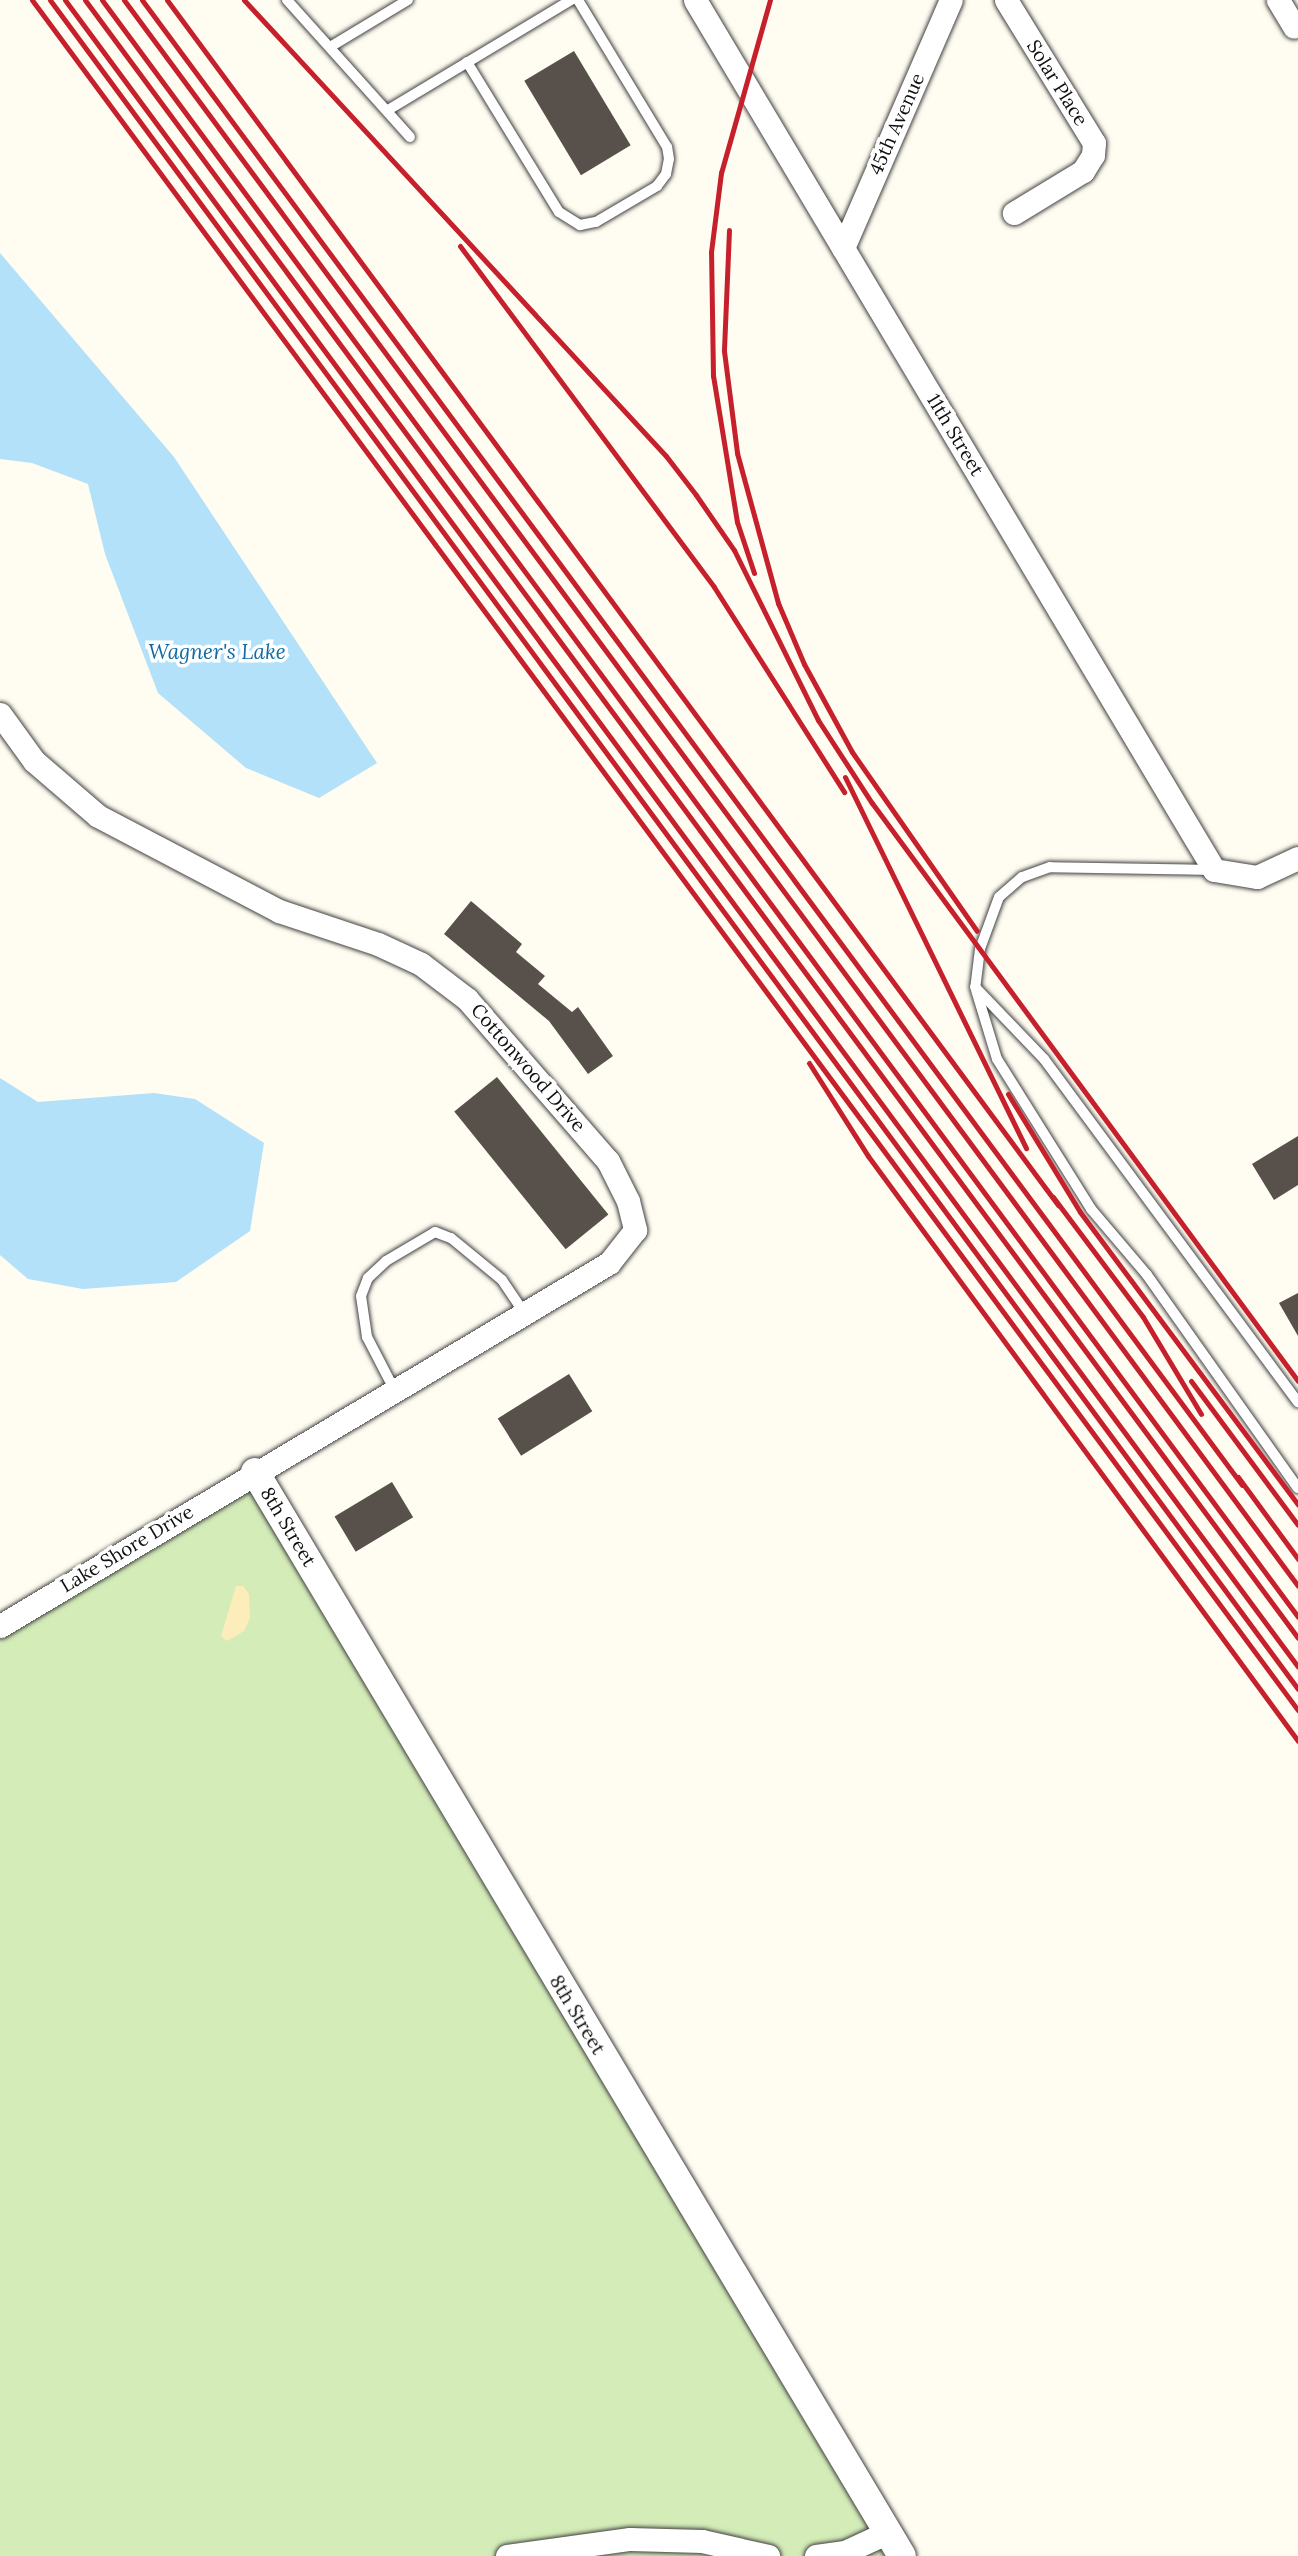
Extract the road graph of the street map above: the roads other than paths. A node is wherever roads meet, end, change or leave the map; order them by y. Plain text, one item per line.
1 (287, 0) edge
2 (408, 0) edge
3 (570, 0) edge
4 (578, 0) edge
5 (695, 0) edge
6 (951, 0) edge
7 (1006, 0) edge
8 (1278, 0) edge
9 (1294, 27) dead end
10 (330, 47) junction
11 (467, 62) junction
12 (388, 110) junction
13 (410, 137) dead end
14 (1014, 213) dead end
15 (843, 248) junction
16 (0, 714) edge
17 (1298, 858) edge
18 (1214, 870) junction
19 (975, 987) junction
20 (524, 1313) junction
21 (394, 1389) junction
22 (1298, 1402) edge
23 (255, 1472) junction
24 (1298, 1488) edge
25 (0, 1626) edge
26 (888, 2532) junction
27 (507, 2556) edge
28 (768, 2556) edge
29 (816, 2556) edge
30 (902, 2556) edge

1 - 10 lane
2 - 10 lane
3 - 11 lane
4 - 11 lane
5 - 15 street, 11th Street
6 - 15 street, 45th Avenue
7 - 14 street, Solar Place
8 - 9 street
10 - 12 lane
11 - 12 lane
12 - 13 lane
15 - 18 street, 11th Street
16 - 20 street, Cottonwood Drive
17 - 18 street
18 - 19 lane
19 - 22 lane
19 - 24 lane
20 - 21 street, Cottonwood Drive
20 - 21 lane
21 - 23 street, Cottonwood Drive
23 - 25 street, Lake Shore Drive
23 - 26 street, 8th Street
26 - 29 street
26 - 30 street, 8th Street
27 - 28 street

